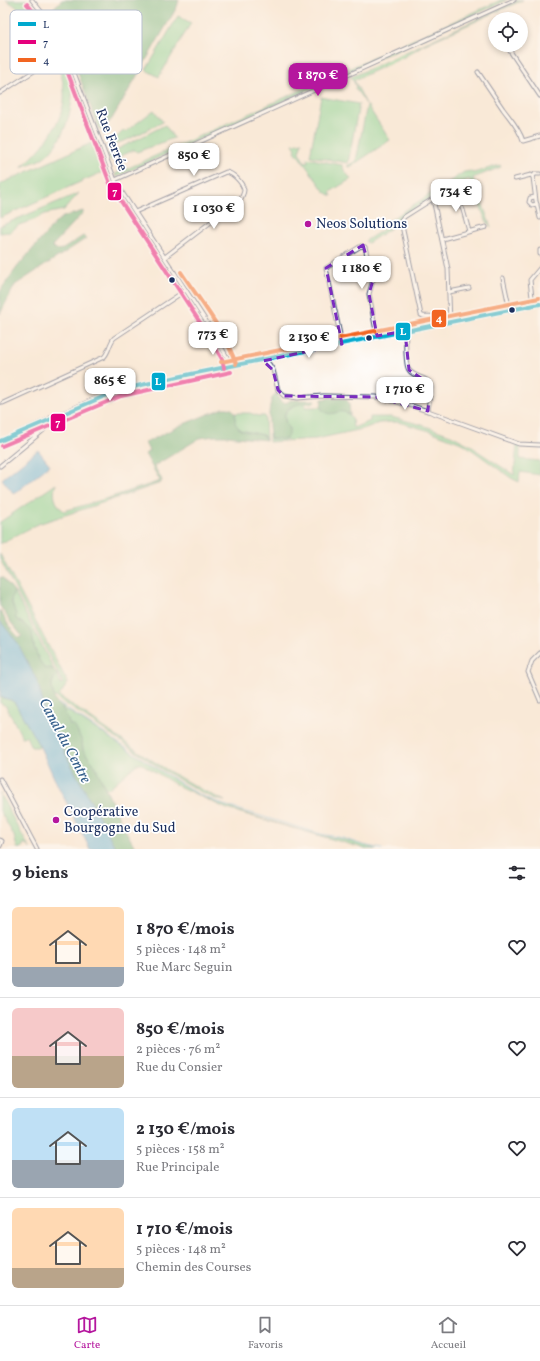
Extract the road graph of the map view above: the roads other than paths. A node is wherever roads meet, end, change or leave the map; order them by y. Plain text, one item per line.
1 (32, 0) edge
2 (514, 0) edge
3 (40, 10) edge
4 (511, 52) edge
5 (478, 72) dead end
6 (30, 74) edge
7 (74, 74) edge
8 (0, 94) edge
9 (540, 96) edge
10 (540, 136) edge
11 (540, 174) edge
12 (533, 176) junction
13 (515, 179) dead end
14 (114, 180) junction
15 (535, 197) junction
16 (433, 199) junction
17 (537, 204) junction
18 (134, 212) junction
19 (540, 218) edge
20 (486, 227) dead end
21 (469, 232) junction
22 (442, 238) junction
23 (540, 250) edge
24 (540, 254) edge
25 (165, 257) junction
26 (540, 268) edge
27 (503, 278) dead end
28 (469, 288) dead end
29 (186, 290) junction
30 (449, 292) junction
31 (540, 304) edge
32 (533, 306) junction
33 (510, 311) junction
34 (450, 317) junction
35 (450, 323) junction
36 (405, 331) junction
37 (377, 336) junction
38 (218, 344) junction
39 (342, 344) junction
40 (263, 360) junction
41 (230, 366) junction
42 (222, 368) junction
43 (3, 403) dead end
44 (428, 411) junction
45 (50, 418) junction
46 (0, 441) edge
47 (540, 445) edge
48 (0, 466) edge
49 (540, 653) edge
50 (540, 700) edge
51 (0, 779) edge
52 (0, 840) edge
53 (0, 846) edge
54 (37, 849) edge

1 - 3 street, Rue Ferrée
2 - 14 street
4 - 9 street
5 - 10 street
6 - 8 street
7 - 14 street, Rue Ferrée
11 - 12 street
12 - 13 street
12 - 15 street
14 - 18 street, Rue Ferrée
15 - 17 street
15 - 17 street
16 - 21 street
16 - 22 street
16 - 34 street
17 - 19 street
18 - 25 street, Rue Ferrée
18 - 25 street
20 - 21 street
21 - 22 street
22 - 30 street
23 - 24 street
25 - 29 street, Rue Ferrée
26 - 32 street
27 - 33 street
28 - 30 street
29 - 38 street, Rue Ferrée
29 - 43 street
30 - 34 street
31 - 32 street
32 - 33 street
33 - 35 street
34 - 35 street
35 - 36 street
36 - 37 street
36 - 44 street
37 - 39 street
37 - 39 street
38 - 41 street, Rue Ferrée
38 - 42 street, Rue Ferrée
39 - 40 street
40 - 41 street
40 - 44 street
41 - 42 street
42 - 45 street
44 - 47 street
45 - 46 street
45 - 48 street
49 - 50 street
51 - 54 street
52 - 53 street

